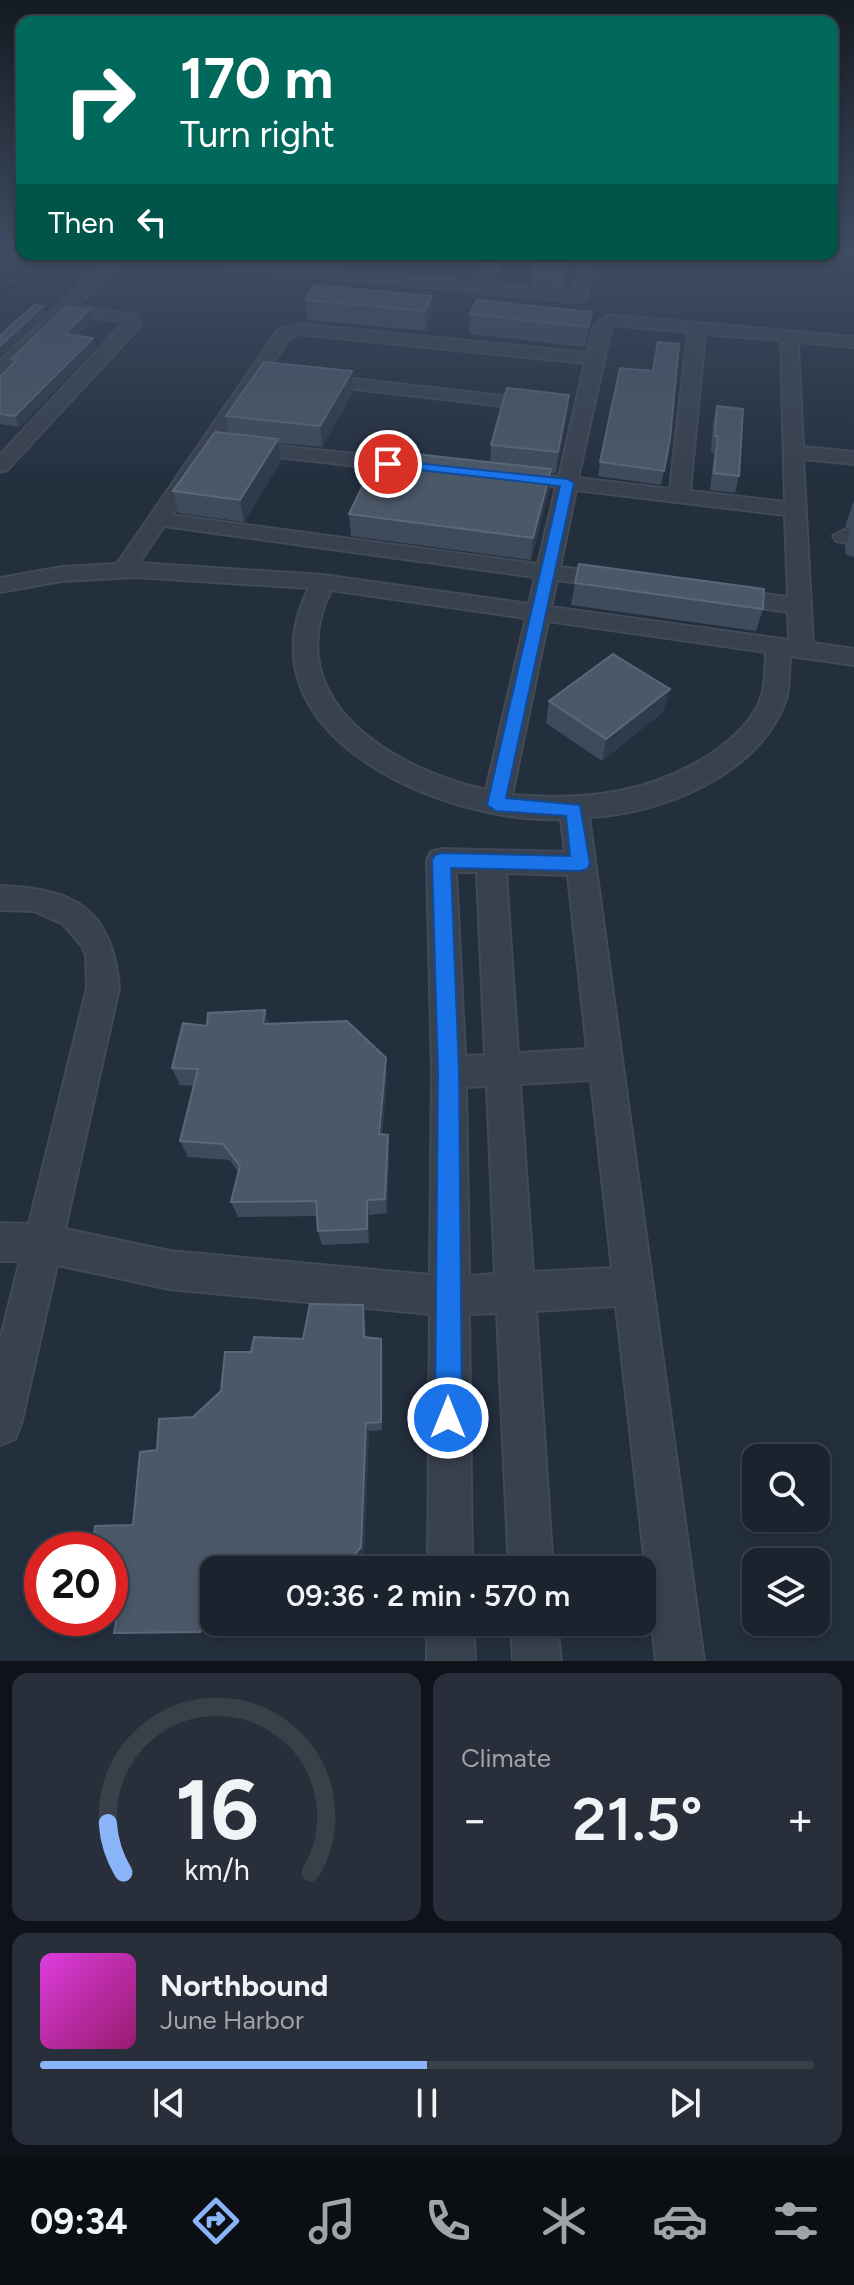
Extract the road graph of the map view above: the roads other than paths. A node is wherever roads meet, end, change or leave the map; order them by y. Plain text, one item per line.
1 (697, 328) edge
2 (44, 329) edge
3 (130, 329) edge
4 (601, 329) edge
5 (703, 329) edge
6 (789, 336) junction
7 (854, 342) edge
8 (594, 359) junction
9 (0, 370) edge
10 (304, 379) edge
11 (568, 408) junction
12 (0, 432) edge
13 (29, 435) junction
14 (209, 444) junction
15 (794, 452) junction
16 (854, 458) edge
17 (0, 466) edge
18 (427, 468) edge
19 (536, 480) edge
20 (567, 483) junction
21 (679, 496) junction
22 (797, 510) junction
23 (158, 519) junction
24 (123, 571) junction
25 (548, 572) junction
26 (323, 582) junction
27 (0, 585) edge
28 (642, 585) edge
29 (705, 593) edge
30 (800, 606) junction
31 (539, 612) junction
32 (789, 648) junction
33 (854, 657) edge
34 (496, 805) junction
35 (574, 810) junction
36 (491, 861) junction
37 (580, 864) junction
38 (0, 898) edge
39 (606, 1064) junction
40 (503, 1069) junction
41 (449, 1072) junction
42 (0, 1242) edge
43 (43, 1243) junction
44 (633, 1286) junction
45 (516, 1292) junction
46 (447, 1296) junction
47 (0, 1424) edge
48 (450, 1556) edge
49 (530, 1556) edge
50 (450, 1636) edge
51 (535, 1636) edge
52 (451, 1661) edge
53 (537, 1661) edge
54 (680, 1661) edge

1 - 21 street
2 - 9 street
3 - 13 street
4 - 8 street
5 - 6 street
6 - 7 street
6 - 15 street
8 - 11 street
8 - 14 street
10 - 11 street
11 - 20 street
12 - 13 street
13 - 17 street
14 - 18 street
14 - 23 street
15 - 16 street
15 - 22 street
19 - 20 street
20 - 21 street
20 - 25 street
21 - 22 street
22 - 30 street
23 - 24 street
23 - 25 street
24 - 26 street
24 - 27 street
25 - 28 street
25 - 31 street
26 - 31 street
26 - 34 street
29 - 30 street
30 - 32 street
31 - 32 street
31 - 34 street
32 - 33 street
32 - 35 street
34 - 35 street
35 - 37 street
36 - 37 street
36 - 40 street
36 - 41 street
37 - 39 street
38 - 43 street
39 - 40 street
39 - 44 street
40 - 41 street
40 - 45 street
41 - 46 street
42 - 43 street
43 - 46 street
43 - 47 street
44 - 45 street
44 - 54 street
45 - 46 street
45 - 49 street
46 - 48 street
50 - 52 street
51 - 53 street

